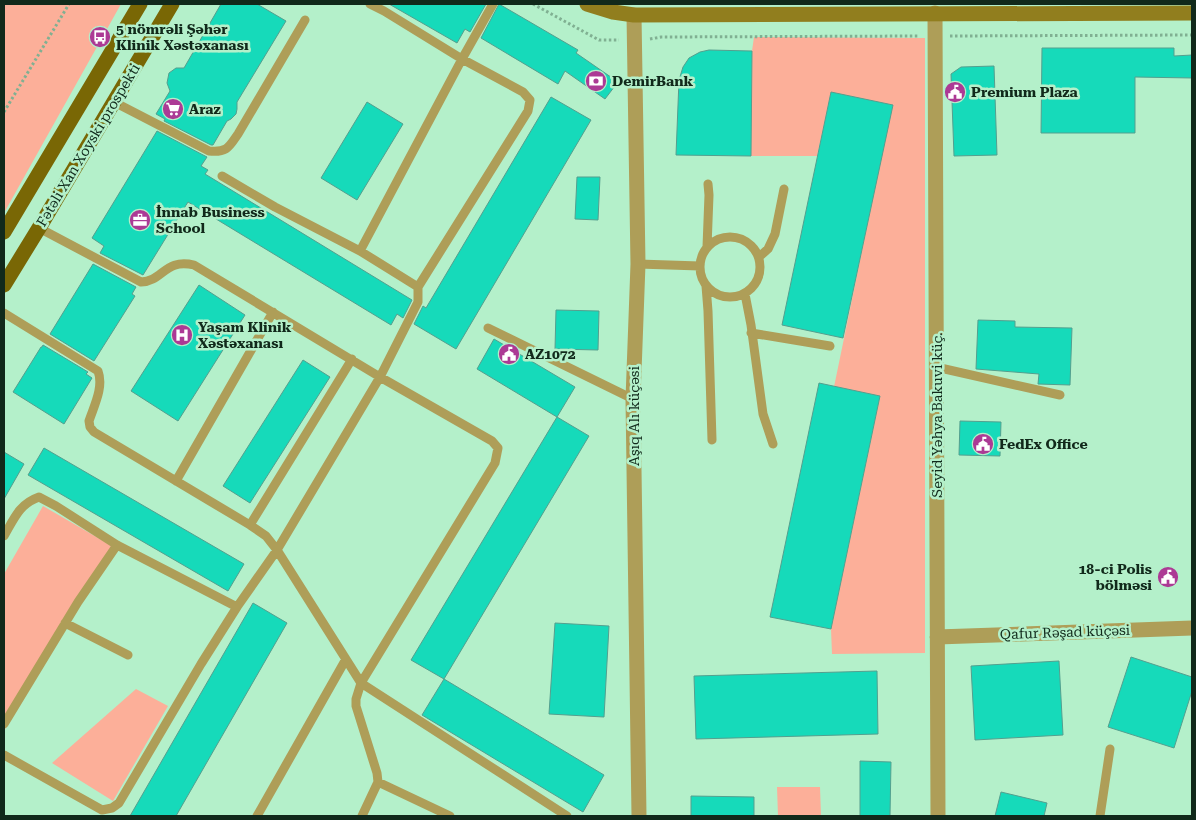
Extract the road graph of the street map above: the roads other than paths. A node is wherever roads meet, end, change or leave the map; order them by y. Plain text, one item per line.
1 (140, 4) edge
2 (172, 4) edge
3 (370, 4) edge
4 (493, 4) edge
5 (587, 4) edge
6 (975, 8) edge
7 (1054, 8) edge
8 (756, 9) edge
9 (862, 9) edge
10 (935, 13) junction
11 (1192, 13) edge
12 (634, 15) junction
13 (305, 20) dead end
14 (462, 59) junction
15 (114, 102) junction
16 (222, 176) dead end
17 (708, 184) dead end
18 (784, 189) dead end
19 (39, 228) junction
20 (4, 232) edge
21 (708, 247) junction
22 (360, 251) junction
23 (759, 257) junction
24 (638, 264) junction
25 (700, 266) junction
26 (4, 285) edge
27 (706, 286) junction
28 (418, 287) junction
29 (745, 294) junction
30 (273, 312) junction
31 (4, 314) edge
32 (488, 328) dead end
33 (751, 333) junction
34 (830, 346) dead end
35 (352, 359) junction
36 (936, 367) junction
37 (380, 377) junction
38 (1060, 395) dead end
39 (633, 399) junction
40 (712, 440) dead end
41 (773, 444) dead end
42 (176, 481) junction
43 (250, 525) junction
44 (4, 536) edge
45 (118, 546) junction
46 (277, 550) junction
47 (237, 607) junction
48 (66, 623) junction
49 (1192, 628) edge
50 (937, 637) junction
51 (128, 656) dead end
52 (346, 659) junction
53 (361, 684) junction
54 (4, 724) edge
55 (1110, 750) dead end
56 (4, 755) edge
57 (378, 782) junction
58 (257, 816) edge
59 (362, 816) edge
60 (450, 816) edge
61 (567, 816) edge
62 (639, 816) edge
63 (938, 816) edge
64 (1100, 816) edge

1 - 20 main road, Fətəli Xan Xoyski prospekti
2 - 15 main road, Fətəli Xan Xoyski prospekti
3 - 14 lane
4 - 14 lane
5 - 12 street
6 - 7 street
6 - 10 street
7 - 11 street
8 - 9 street
8 - 12 street
9 - 10 street
10 - 36 street, Seyid Yəhya Bakuvi küç.
12 - 24 street, Aşıq Alı küçəsi
13 - 15 lane
14 - 22 lane
14 - 28 lane
15 - 19 main road, Fətəli Xan Xoyski prospekti
16 - 22 lane
17 - 21 lane
18 - 23 lane
19 - 26 main road, Fətəli Xan Xoyski prospekti
19 - 30 lane
21 - 23 lane
21 - 25 lane
22 - 28 lane
23 - 29 lane
24 - 25 lane
24 - 39 street, Aşıq Alı küçəsi
25 - 27 lane
27 - 29 lane
27 - 40 lane
28 - 37 lane
29 - 33 lane
30 - 35 lane
30 - 42 lane
31 - 42 lane
32 - 39 lane
33 - 34 lane
33 - 41 lane
35 - 37 lane
35 - 43 lane
36 - 38 lane
36 - 50 street, Seyid Yəhya Bakuvi küç.
37 - 46 lane
37 - 53 lane
39 - 62 street, Aşıq Alı küçəsi
42 - 43 lane
43 - 46 lane
44 - 45 lane
45 - 47 lane
45 - 48 lane
46 - 47 lane
46 - 52 lane
47 - 56 lane
48 - 51 lane
48 - 54 lane
49 - 50 street, Qafur Rəşad küçəsi
50 - 63 street, Seyid Yəhya Bakuvi küç.
52 - 53 lane
52 - 58 lane
53 - 57 lane
53 - 61 lane
55 - 64 lane
57 - 59 lane
57 - 60 lane

